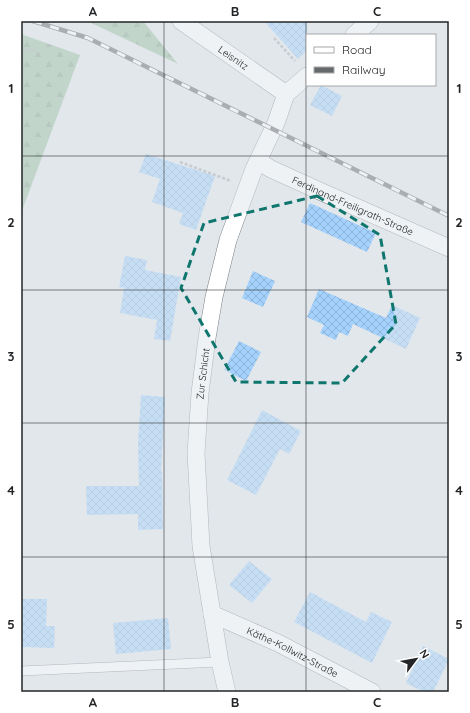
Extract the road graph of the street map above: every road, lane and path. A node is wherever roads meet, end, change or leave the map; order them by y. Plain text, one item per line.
1 (181, 21) edge
2 (370, 21) edge
3 (355, 34) edge
4 (274, 38) dead end
5 (21, 48) edge
6 (36, 51) dead end
7 (302, 70) edge
8 (286, 94) junction
9 (258, 161) junction
10 (180, 162) dead end
11 (234, 182) dead end
12 (449, 248) edge
13 (212, 614) junction
14 (220, 662) junction
15 (21, 671) edge
16 (227, 692) edge
17 (372, 692) edge

1 - 8 street, Leisnitz
2 - 3 street
4 - 7 path
5 - 6 path
7 - 8 street
8 - 9 street, Zur Schicht
9 - 12 street, Ferdinand-Freiligrath-Straße
9 - 13 street, Zur Schicht
10 - 11 path
13 - 14 street, Zur Schicht
13 - 17 street, Käthe-Kollwitz-Straße
14 - 15 lane
14 - 16 street, Zur Schicht

